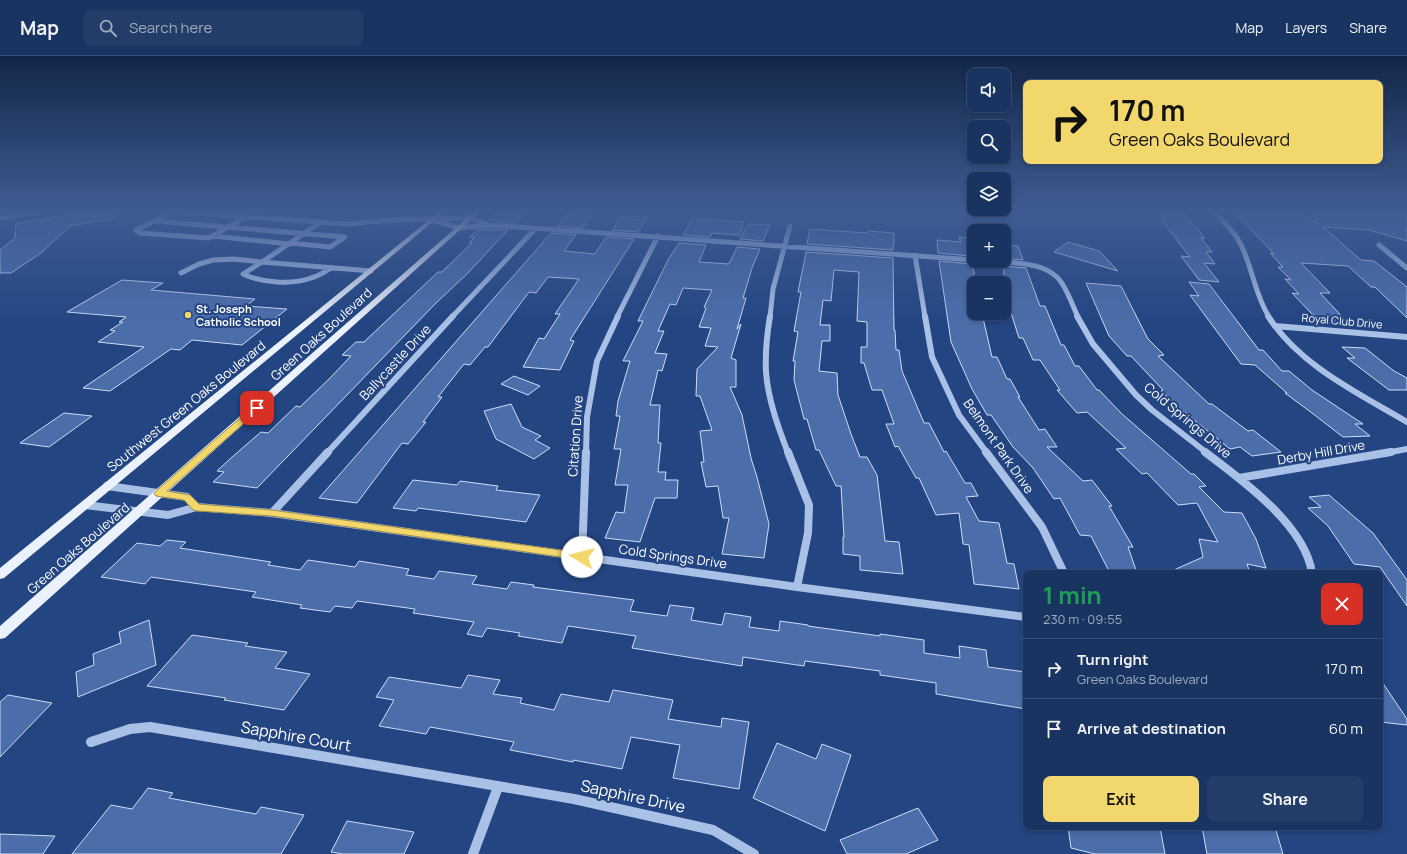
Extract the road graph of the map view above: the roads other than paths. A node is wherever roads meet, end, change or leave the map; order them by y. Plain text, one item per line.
1 (283, 248) edge
2 (398, 248) edge
3 (436, 248) edge
4 (516, 248) edge
5 (652, 248) edge
6 (783, 248) edge
7 (817, 248) edge
8 (1242, 248) edge
9 (1383, 248) edge
10 (915, 255) junction
11 (967, 259) edge
12 (262, 262) junction
13 (1011, 264) edge
14 (331, 268) junction
15 (1407, 268) edge
16 (371, 271) junction
17 (181, 272) dead end
18 (1275, 326) junction
19 (1407, 337) edge
20 (1407, 422) edge
21 (1407, 449) edge
22 (1239, 478) junction
23 (107, 486) junction
24 (159, 493) junction
25 (85, 505) junction
26 (197, 507) junction
27 (138, 512) junction
28 (272, 513) junction
29 (582, 557) junction
30 (1063, 570) edge
31 (1312, 570) edge
32 (0, 575) edge
33 (797, 587) junction
34 (1023, 617) edge
35 (0, 634) edge
36 (91, 742) dead end
37 (498, 787) junction
38 (473, 854) edge
39 (754, 854) edge

1 - 12 street
2 - 16 main road, Southwest Green Oaks Boulevard
3 - 24 main road, Green Oaks Boulevard
4 - 28 street, Ballycastle Drive
5 - 29 street, Citation Drive
6 - 33 street
7 - 10 street
8 - 18 street
9 - 15 street
10 - 11 street
10 - 30 street, Belmont Park Drive
12 - 14 street
12 - 14 street
12 - 17 street
13 - 22 street, Cold Springs Drive
14 - 16 street
16 - 23 main road, Southwest Green Oaks Boulevard
18 - 19 street, Royal Club Drive
18 - 20 street
21 - 22 street, Derby Hill Drive
22 - 31 street, Cold Springs Drive
23 - 24 street, Cold Springs Drive
23 - 25 main road, Southwest Green Oaks Boulevard
24 - 26 street, Cold Springs Drive
24 - 27 main road, Green Oaks Boulevard
25 - 27 street, Cold Springs Drive
25 - 32 main road, Southwest Green Oaks Boulevard
26 - 27 street, Cold Springs Drive
26 - 28 street, Cold Springs Drive
27 - 35 main road, Green Oaks Boulevard
28 - 29 street, Cold Springs Drive
29 - 33 street, Cold Springs Drive
33 - 34 street, Cold Springs Drive
36 - 37 street, Sapphire Court
37 - 38 street
37 - 39 street, Sapphire Drive

